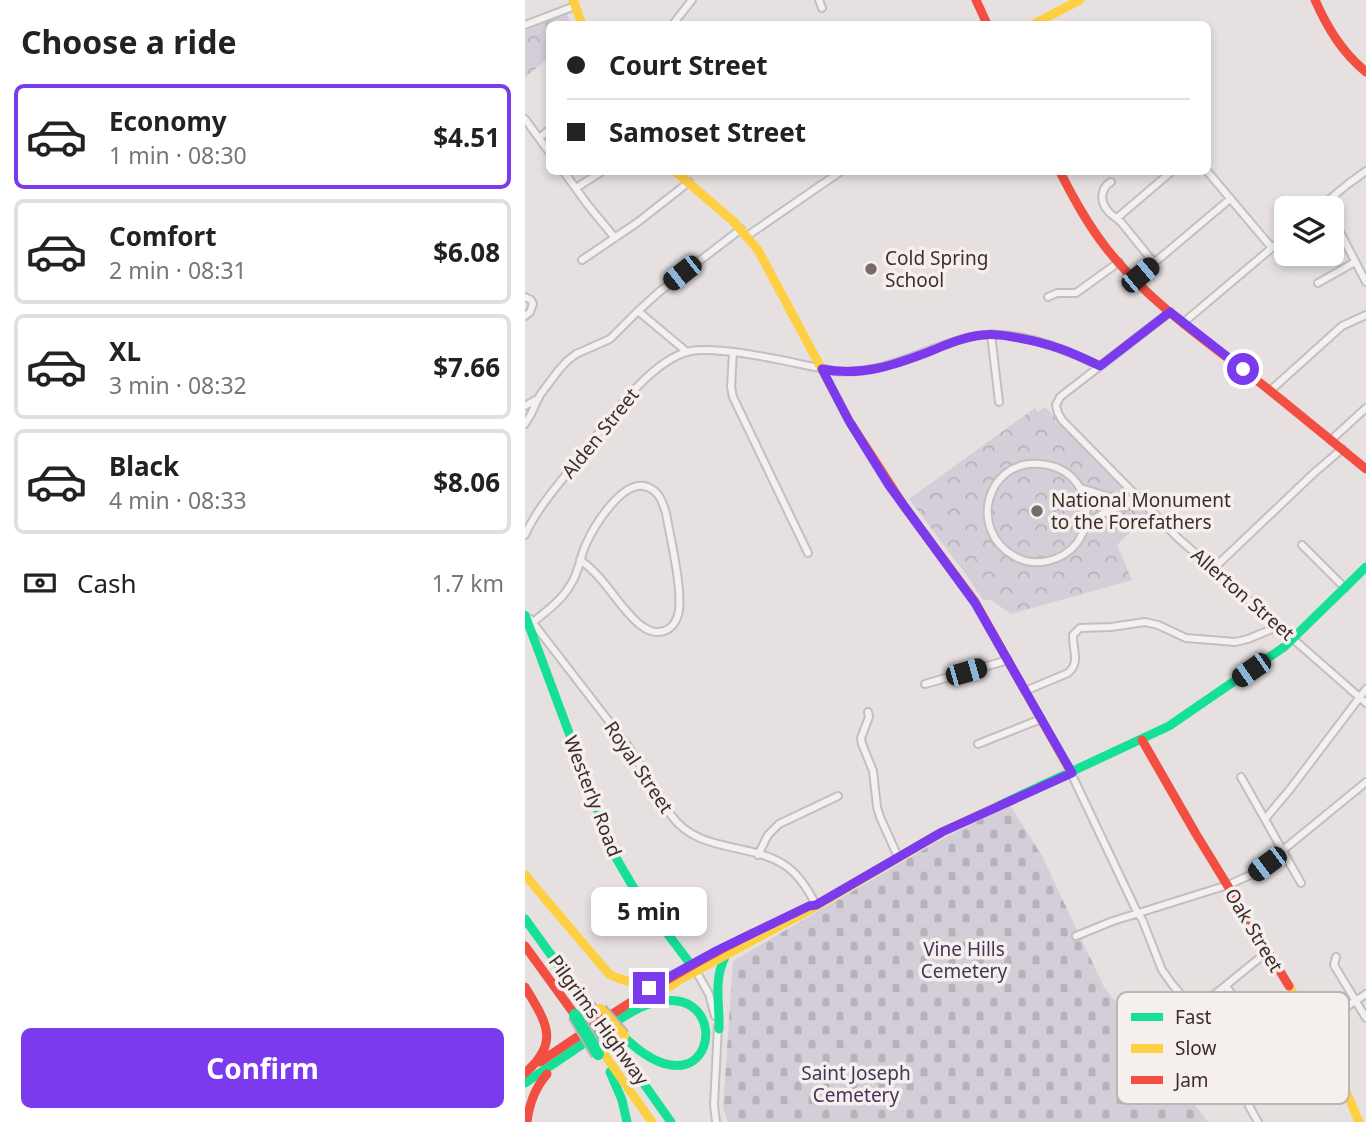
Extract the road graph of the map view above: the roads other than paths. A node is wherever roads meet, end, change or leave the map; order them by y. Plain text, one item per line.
1 (691, 0) edge
2 (818, 0) edge
3 (976, 0) edge
4 (1080, 0) edge
5 (1315, 0) edge
6 (574, 3) edge
7 (822, 8) dead end
8 (581, 21) edge
9 (675, 21) edge
10 (986, 21) edge
11 (1040, 21) edge
12 (525, 25) edge
13 (1366, 72) edge
14 (525, 119) edge
15 (546, 132) edge
16 (539, 138) junction
17 (546, 148) edge
18 (1366, 171) edge
19 (566, 175) edge
20 (596, 175) edge
21 (680, 175) edge
22 (835, 175) edge
23 (1062, 175) edge
24 (1167, 175) edge
25 (1210, 175) edge
26 (1111, 181) dead end
27 (689, 182) junction
28 (576, 188) junction
29 (1336, 196) edge
30 (1230, 200) junction
31 (1117, 218) junction
32 (744, 232) junction
33 (615, 238) junction
34 (1344, 240) edge
35 (1272, 248) joint
36 (582, 260) dead end
37 (1119, 262) junction
38 (1355, 262) junction
39 (1154, 263) junction
40 (1135, 279) junction
41 (1366, 282) edge
42 (1318, 283) dead end
43 (525, 297) edge
44 (1048, 297) dead end
45 (638, 311) junction
46 (1170, 312) junction
47 (1366, 314) edge
48 (525, 316) edge
49 (1183, 323) junction
50 (991, 334) junction
51 (687, 352) junction
52 (733, 352) junction
53 (1100, 366) junction
54 (822, 369) junction
55 (1271, 390) junction
56 (538, 398) junction
57 (999, 402) dead end
58 (525, 407) edge
59 (1366, 408) edge
60 (525, 424) edge
61 (1331, 440) junction
62 (1342, 450) junction
63 (1366, 469) edge
64 (1080, 488) junction
65 (1140, 500) junction
66 (1084, 528) junction
67 (525, 535) edge
68 (1302, 545) dead end
69 (808, 554) dead end
70 (580, 560) junction
71 (1366, 567) edge
72 (1213, 569) junction
73 (1345, 588) junction
74 (528, 616) edge
75 (1279, 626) junction
76 (1294, 638) junction
77 (1008, 660) junction
78 (925, 684) dead end
79 (1366, 689) edge
80 (1025, 691) junction
81 (1359, 697) junction
82 (1366, 703) edge
83 (868, 712) dead end
84 (1041, 719) junction
85 (1142, 740) junction
86 (978, 744) dead end
87 (1072, 773) junction
88 (1241, 777) dead end
89 (1366, 782) edge
90 (838, 796) dead end
91 (1265, 819) junction
92 (1283, 851) junction
93 (758, 855) junction
94 (898, 857) junction
95 (525, 875) edge
96 (1301, 883) dead end
97 (1228, 885) junction
98 (816, 905) junction
99 (1138, 914) junction
100 (525, 919) edge
101 (1076, 936) dead end
102 (525, 946) edge
103 (1267, 952) junction
104 (727, 954) junction
105 (1336, 957) dead end
106 (694, 968) junction
107 (660, 982) junction
108 (1226, 986) junction
109 (525, 987) edge
110 (1179, 992) edge
111 (1219, 992) edge
112 (1230, 992) edge
113 (1292, 992) edge
114 (1366, 995) edge
115 (1357, 1000) junction
116 (1349, 1006) edge
117 (627, 1014) junction
118 (1366, 1018) edge
119 (719, 1029) junction
120 (619, 1040) junction
121 (600, 1053) junction
122 (558, 1061) junction
123 (536, 1065) junction
124 (525, 1073) edge
125 (525, 1083) edge
126 (1349, 1098) edge
127 (1249, 1104) edge
128 (527, 1122) edge
129 (627, 1122) edge
130 (652, 1122) edge
131 (671, 1122) edge
132 (716, 1122) edge
133 (1258, 1122) edge
134 (1359, 1122) edge

1 - 9 street
2 - 7 street
3 - 10 main road
4 - 11 main road
5 - 13 main road
6 - 8 main road
6 - 12 street
14 - 16 street
15 - 16 street
16 - 17 street
18 - 29 street
19 - 28 street
20 - 28 street
21 - 27 main road
22 - 32 street
23 - 37 main road
24 - 31 street
25 - 30 street
26 - 31 street
27 - 32 main road
27 - 33 street
28 - 33 street
30 - 35 street
30 - 39 street
31 - 39 street
32 - 45 street
32 - 54 main road
33 - 36 street
34 - 38 street
35 - 49 street
37 - 40 main road
37 - 44 street
38 - 41 street
38 - 42 street
39 - 40 street
40 - 46 main road
43 - 48 street
45 - 51 street
45 - 56 street
46 - 49 main road
46 - 53 street, Allerton Street
47 - 55 street
49 - 55 main road
50 - 53 street, Alden Street
50 - 54 street, Alden Street
50 - 57 street
51 - 52 street, Alden Street
51 - 67 street, Alden Street
52 - 54 street, Alden Street
52 - 69 street
53 - 65 street, Allerton Street
54 - 77 main road
55 - 61 main road
56 - 58 street
56 - 60 street
59 - 61 street
61 - 62 main road
62 - 63 main road
62 - 72 street
64 - 65 street
64 - 66 street
64 - 66 street
65 - 66 street
65 - 72 street, Allerton Street
68 - 73 street
70 - 70 street
70 - 74 street
71 - 73 main road
72 - 75 street, Allerton Street
73 - 76 main road
74 - 93 street, Royal Street
74 - 106 main road, Westerly Road
75 - 76 street, Allerton Street
75 - 80 street
76 - 81 street, Allerton Street
76 - 85 main road
77 - 78 street
77 - 80 main road
79 - 81 street
80 - 84 main road
81 - 82 street, Allerton Street
81 - 91 street
83 - 94 street
84 - 86 street
84 - 87 main road
85 - 87 main road
85 - 97 main road, Oak Street
87 - 94 main road
87 - 99 street
88 - 91 street
89 - 92 street
90 - 93 street
91 - 92 street
92 - 96 street
92 - 97 street
93 - 98 street, Royal Street
94 - 98 main road
95 - 107 main road
97 - 99 street
97 - 103 main road, Oak Street
98 - 104 main road
98 - 106 main road
99 - 101 street
99 - 110 street
100 - 120 main road, Pilgrims Highway, bridge
102 - 121 main road, Pilgrims Highway, bridge
103 - 108 street
103 - 113 main road, Oak Street
104 - 106 main road
104 - 119 main road
105 - 115 street
106 - 107 main road
106 - 117 main road
106 - 119 street, Westerly Road
107 - 123 main road
108 - 111 street
108 - 112 street
109 - 123 main road
114 - 115 street
115 - 116 street
115 - 118 street
117 - 120 main road
117 - 122 main road
119 - 132 street, Westerly Road
120 - 131 main road, Pilgrims Highway
121 - 129 main road
121 - 130 main road, Pilgrims Highway
122 - 125 main road
122 - 128 main road
123 - 124 main road
126 - 134 main road, Oak Street
127 - 133 street

